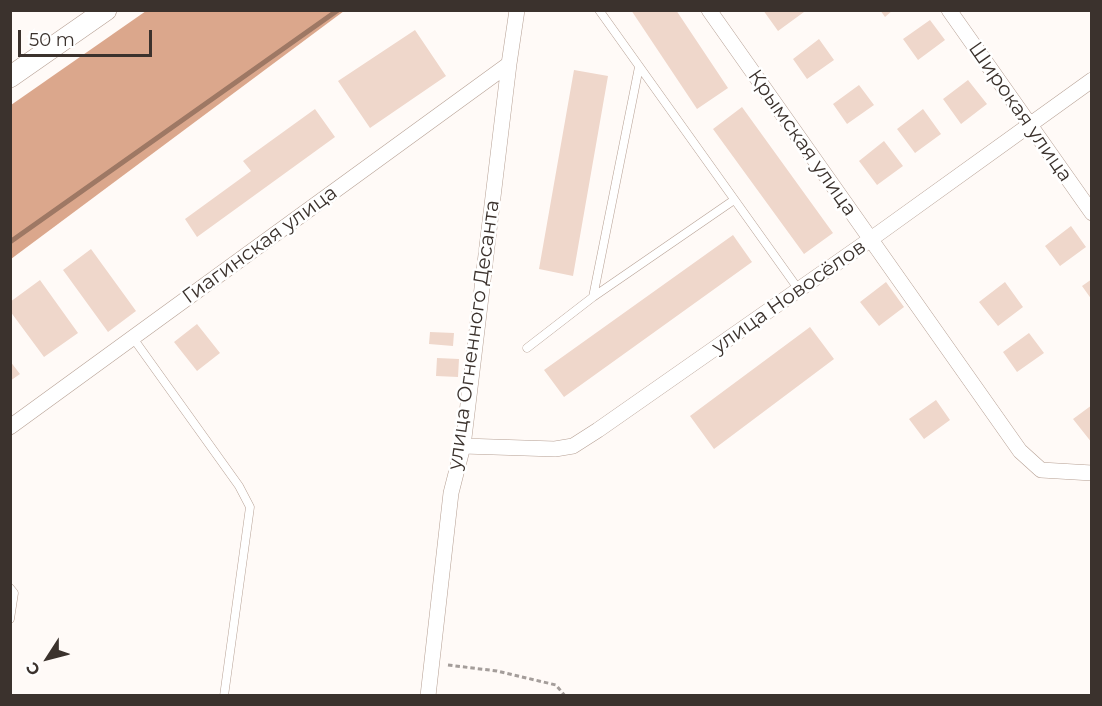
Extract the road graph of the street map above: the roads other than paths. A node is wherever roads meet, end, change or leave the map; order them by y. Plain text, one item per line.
1 (106, 10) edge
2 (517, 10) edge
3 (599, 10) edge
4 (709, 10) edge
5 (949, 10) edge
6 (509, 64) junction
7 (639, 67) junction
8 (10, 77) edge
9 (1092, 80) edge
10 (1029, 124) junction
11 (734, 200) junction
12 (1092, 213) edge
13 (870, 239) junction
14 (799, 290) junction
15 (593, 297) junction
16 (133, 338) junction
17 (527, 348) dead end
18 (10, 427) edge
19 (463, 446) junction
20 (1092, 473) edge
21 (10, 588) edge
22 (10, 619) edge
23 (224, 696) edge
24 (428, 696) edge

1 - 8 main road
2 - 6 street, улица Огненного Десанта
3 - 7 lane
4 - 13 street, Крымская улица
5 - 10 street, Широкая улица
6 - 16 street, Гиагинская улица
6 - 19 street, улица Огненного Десанта
7 - 11 lane
7 - 15 lane
9 - 10 street, улица Новосёлов
10 - 12 street, Широкая улица
10 - 13 street, улица Новосёлов
11 - 14 lane
11 - 15 lane
13 - 14 street, улица Новосёлов
13 - 20 street, Крымская улица
14 - 19 street, улица Новосёлов
15 - 17 lane
16 - 18 street, Гиагинская улица
16 - 23 lane
19 - 24 street, улица Огненного Десанта
21 - 22 lane

